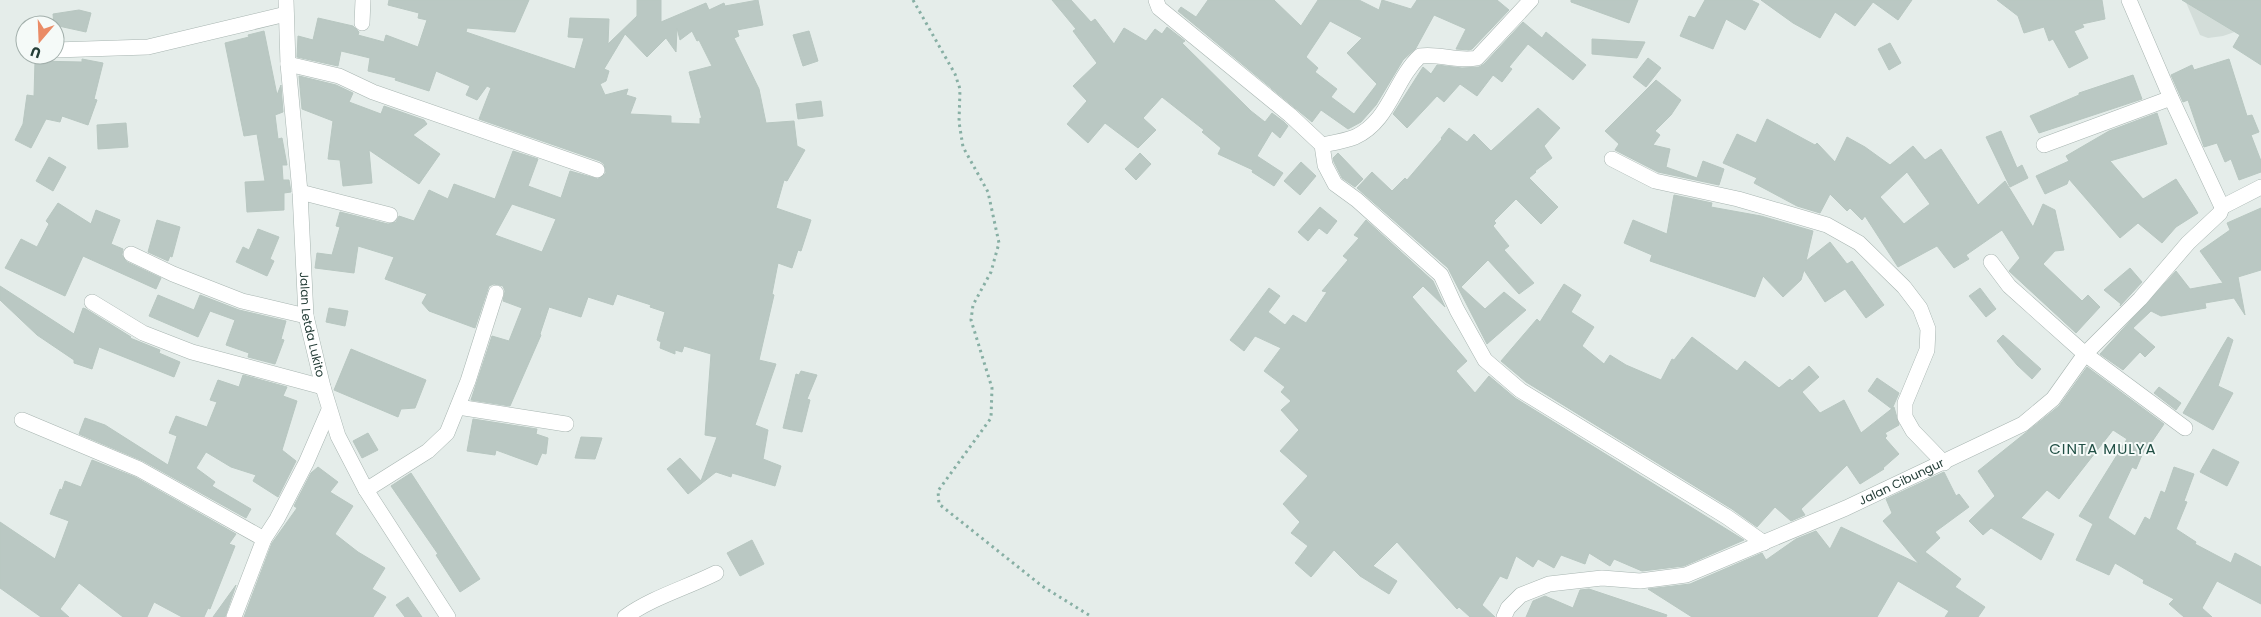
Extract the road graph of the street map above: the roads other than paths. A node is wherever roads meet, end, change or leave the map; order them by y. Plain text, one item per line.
1 (363, 0) edge
2 (1156, 0) edge
3 (1531, 0) edge
4 (2129, 0) edge
5 (286, 7) edge
6 (362, 23) dead end
7 (65, 50) edge
8 (288, 64) junction
9 (2170, 98) junction
10 (1322, 145) junction
11 (2044, 145) dead end
12 (1612, 159) dead end
13 (598, 170) dead end
14 (2261, 187) edge
15 (300, 192) junction
16 (2222, 207) junction
17 (390, 215) dead end
18 (131, 254) dead end
19 (1991, 262) dead end
20 (496, 293) dead end
21 (92, 302) dead end
22 (306, 316) junction
23 (2085, 354) junction
24 (323, 387) junction
25 (458, 407) junction
26 (329, 410) junction
27 (22, 420) dead end
28 (566, 424) dead end
29 (2185, 428) dead end
30 (1944, 463) junction
31 (366, 490) junction
32 (264, 539) junction
33 (1764, 543) junction
34 (716, 573) dead end
35 (234, 617) edge
36 (448, 617) edge
37 (625, 617) edge
38 (1504, 617) edge

1 - 6 street
2 - 10 street
3 - 10 street
4 - 9 street
5 - 7 street
5 - 8 street, Jalan Letda Lukito
8 - 13 street
8 - 15 street, Jalan Letda Lukito
9 - 11 street
9 - 16 street
10 - 33 street
12 - 30 street
14 - 16 street
15 - 17 street
15 - 22 street, Jalan Letda Lukito
16 - 23 street, Jalan Cibungur
18 - 22 street
19 - 23 street
20 - 25 street
21 - 24 street
22 - 24 street, Jalan Letda Lukito
23 - 29 street
23 - 30 street, Jalan Cibungur
24 - 26 street, Jalan Letda Lukito
25 - 28 street
25 - 31 street
26 - 31 street, Jalan Letda Lukito
26 - 32 street
27 - 32 street
30 - 33 street, Jalan Cibungur
31 - 36 street, Jalan Letda Lukito
32 - 35 street
33 - 38 street, Jalan Cibungur
34 - 37 street

